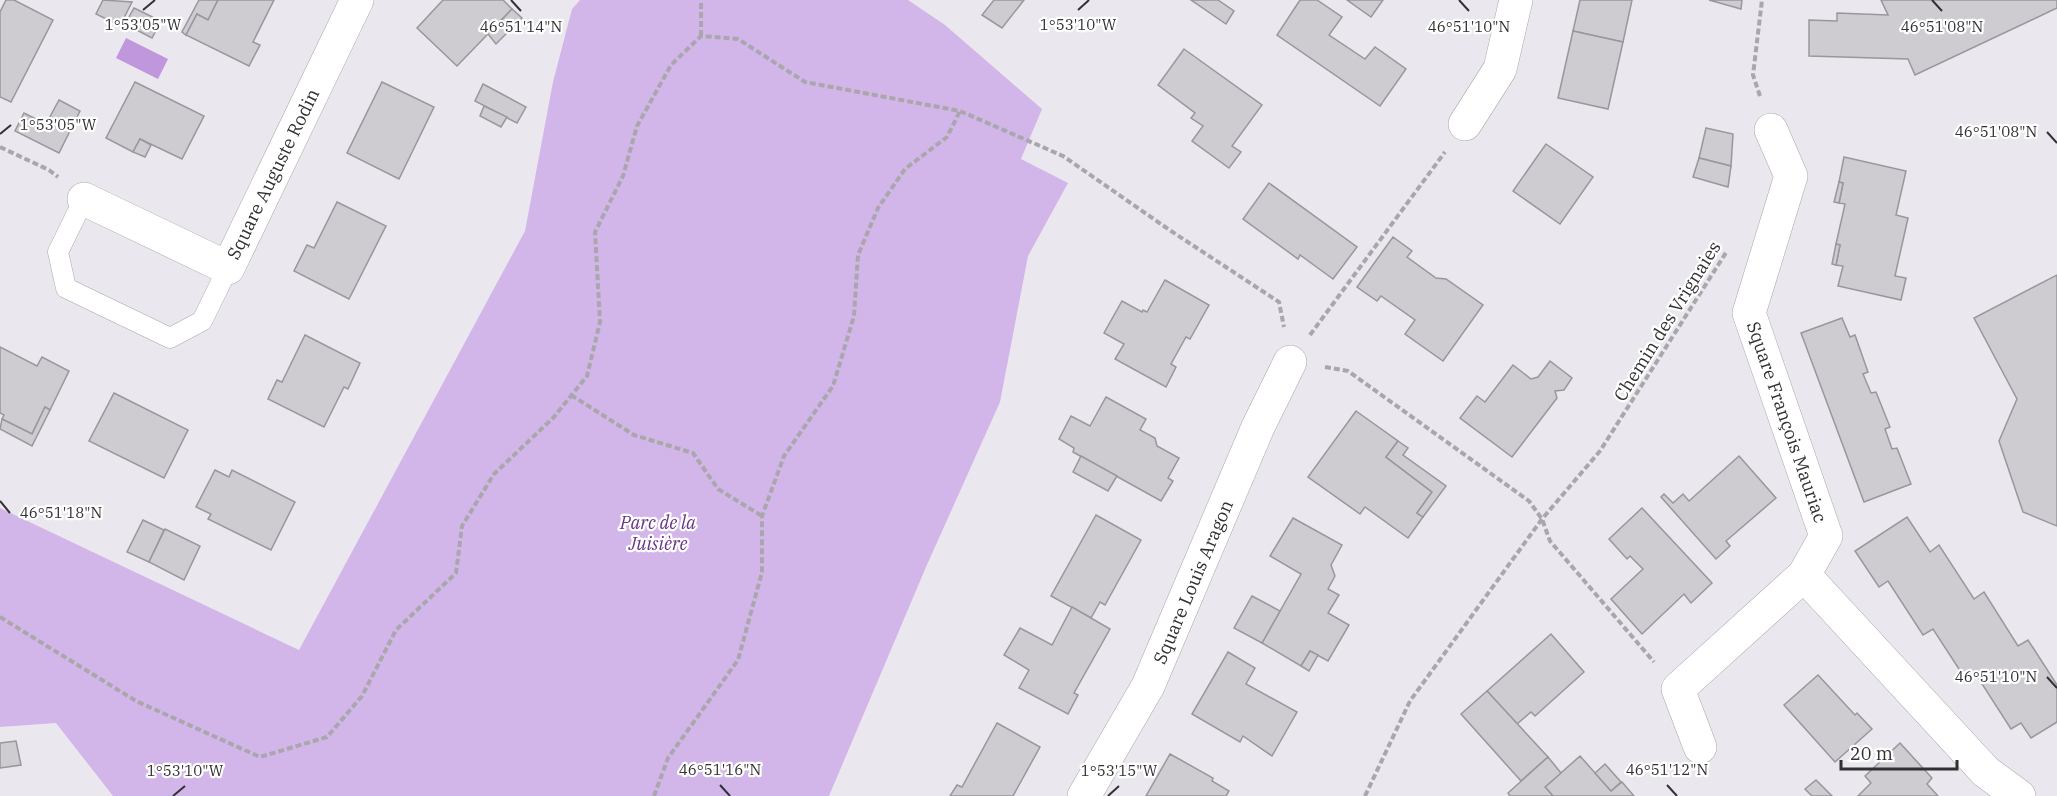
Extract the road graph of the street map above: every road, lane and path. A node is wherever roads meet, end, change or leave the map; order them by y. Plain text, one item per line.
1 (357, 0) edge
2 (701, 0) edge
3 (1516, 0) edge
4 (1762, 0) edge
5 (701, 36) junction
6 (960, 111) junction
7 (1465, 124) joint
8 (1771, 130) joint
9 (0, 147) edge
10 (84, 199) junction
11 (1731, 245) dead end
12 (228, 268) junction
13 (1290, 362) junction
14 (571, 395) junction
15 (762, 516) junction
16 (1542, 519) junction
17 (1804, 575) junction
18 (0, 617) edge
19 (1678, 689) junction
20 (1700, 747) dead end
21 (1990, 784) edge
22 (654, 796) edge
23 (1084, 796) edge
24 (1365, 796) edge
25 (2019, 796) edge

1 - 12 street, Square Auguste Rodin
2 - 5 path
3 - 7 street
4 - 8 path
5 - 6 path
5 - 14 path
6 - 13 path
6 - 15 path
7 - 13 path
8 - 17 street, Square François Mauriac
9 - 10 path
10 - 12 street, Square Auguste Rodin
10 - 12 lane
11 - 16 path, Chemin des Vrignaies
13 - 16 path
13 - 23 street, Square Louis Aragon
14 - 15 path
14 - 18 path
15 - 22 path
16 - 19 path
16 - 24 path, Chemin des Vrignaies
17 - 19 street, Square François Mauriac
17 - 21 street
19 - 20 street
21 - 25 street

